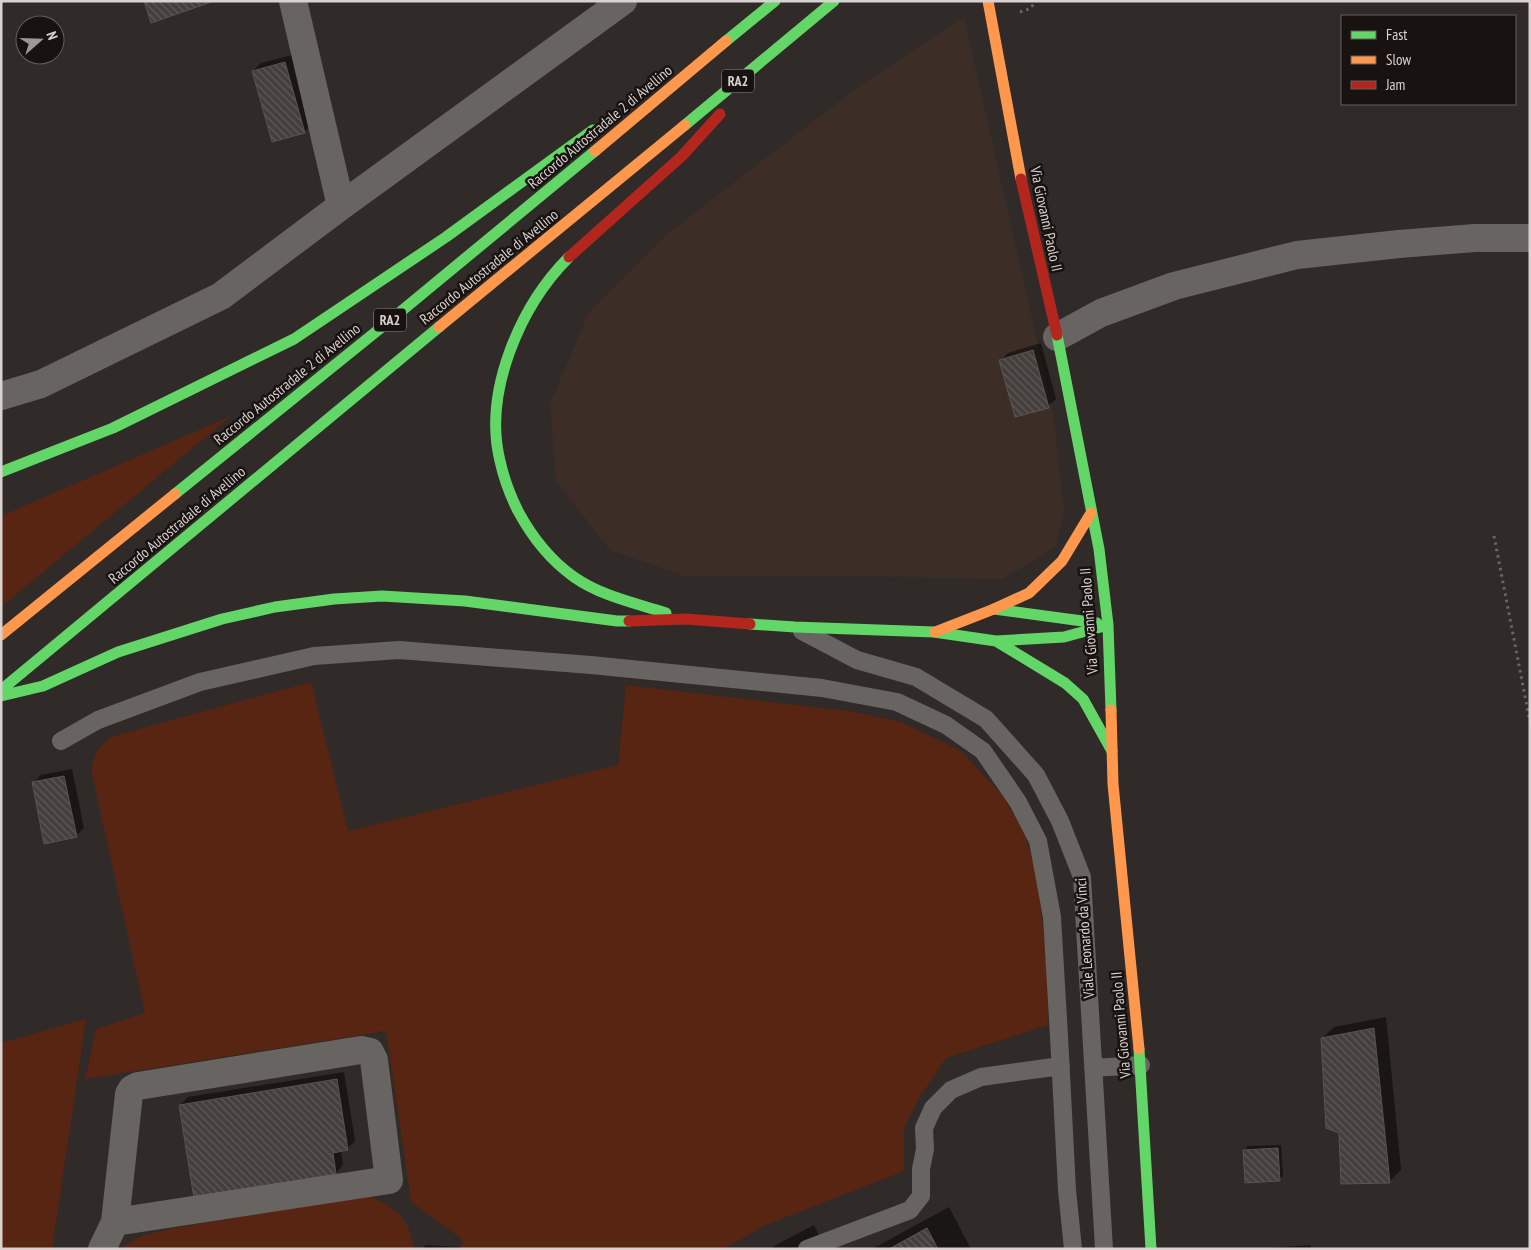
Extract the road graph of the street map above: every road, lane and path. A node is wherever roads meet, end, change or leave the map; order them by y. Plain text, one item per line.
1 (294, 1) edge
2 (623, 1) edge
3 (770, 1) edge
4 (775, 1) edge
5 (834, 1) edge
6 (988, 1) edge
7 (780, 46) junction
8 (660, 82) dead end
9 (604, 122) dead end
10 (341, 206) junction
11 (1530, 238) edge
12 (1057, 337) junction
13 (1, 396) edge
14 (1, 472) edge
15 (1091, 513) junction
16 (1494, 536) dead end
17 (994, 609) junction
18 (686, 620) junction
19 (1108, 625) junction
20 (794, 627) junction
21 (934, 632) junction
22 (1, 634) edge
23 (996, 642) junction
24 (1, 690) edge
25 (1, 696) edge
26 (1530, 722) edge
27 (61, 741) dead end
28 (1112, 751) junction
29 (1141, 1065) junction
30 (1061, 1066) junction
31 (1093, 1068) junction
32 (114, 1222) junction
33 (807, 1248) edge
34 (102, 1249) edge
35 (1073, 1249) edge
36 (1104, 1249) edge
37 (1151, 1249) edge

1 - 10 street
2 - 10 street
3 - 8 main road
4 - 22 main road, Raccordo Autostradale 2 di Avellino / RA2
5 - 7 main road, Raccordo Autostradale di Avellino / RA2
6 - 12 main road, Via Giovanni Paolo II
7 - 18 main road
7 - 24 main road, Raccordo Autostradale di Avellino / RA2
9 - 14 main road
10 - 13 street
11 - 12 street
12 - 15 main road, Via Giovanni Paolo II
15 - 17 main road
15 - 19 main road, Via Giovanni Paolo II
16 - 26 path
17 - 19 main road
17 - 21 main road
18 - 20 main road
18 - 25 main road
19 - 23 main road
19 - 28 main road, Via Giovanni Paolo II
20 - 21 main road
20 - 31 lane, Viale Leonardo da Vinci
21 - 23 main road
23 - 28 main road
27 - 30 lane
28 - 29 main road, Via Giovanni Paolo II
29 - 31 lane
29 - 37 main road, Via Giovanni Paolo II
30 - 33 lane
30 - 35 lane
31 - 36 lane, Viale Leonardo da Vinci
32 - 32 street
32 - 34 street

